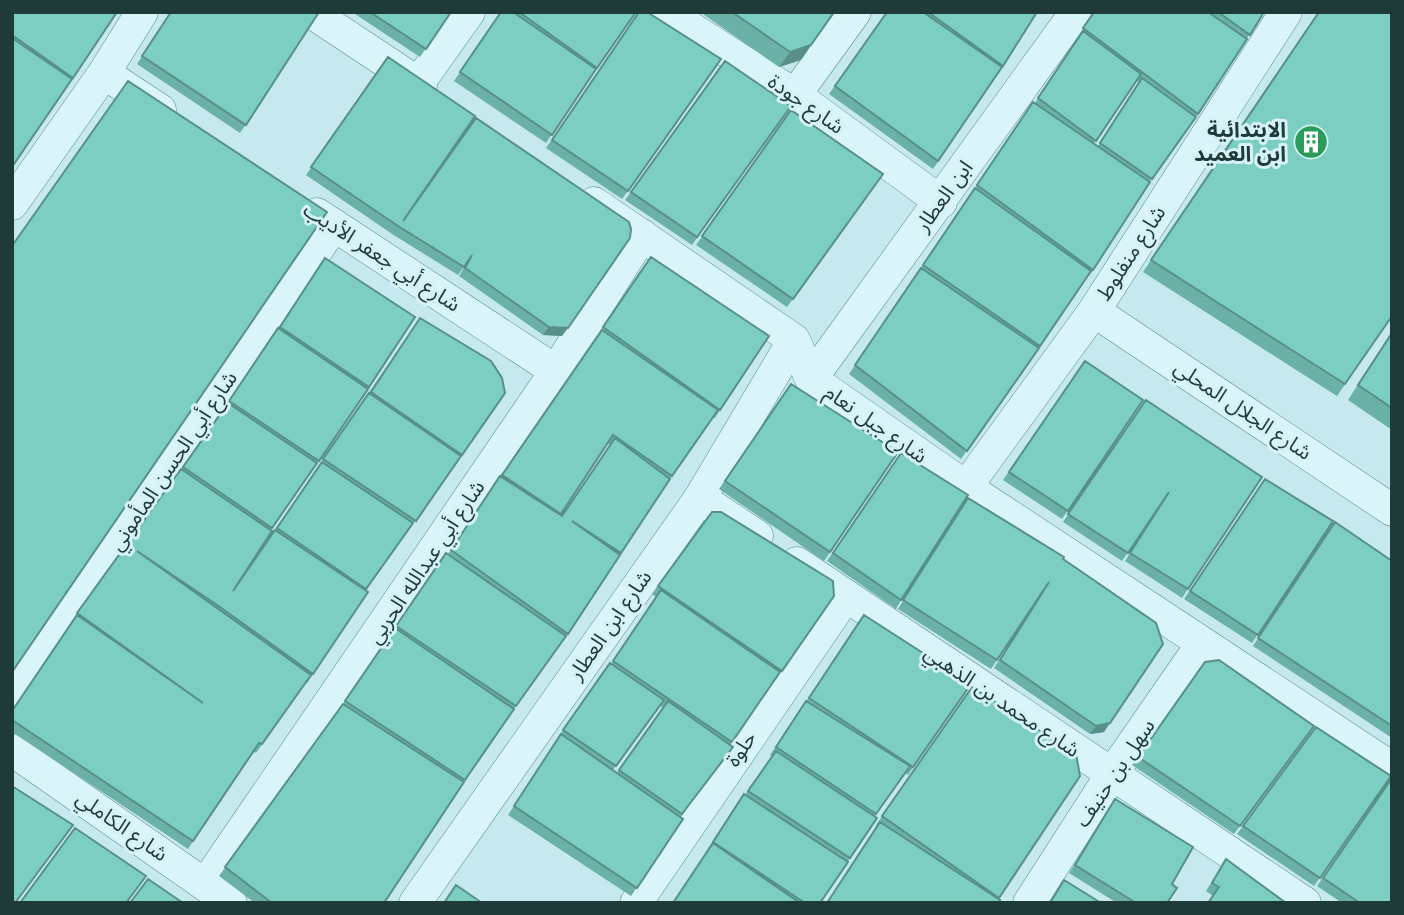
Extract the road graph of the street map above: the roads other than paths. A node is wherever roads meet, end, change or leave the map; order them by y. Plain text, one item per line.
1 (142, 12) edge
2 (311, 12) edge
3 (469, 12) edge
4 (666, 12) edge
5 (855, 12) edge
6 (1076, 12) edge
7 (1286, 12) edge
8 (104, 72) junction
9 (795, 95) junction
10 (184, 126) edge
11 (575, 190) edge
12 (288, 194) edge
13 (941, 202) junction
14 (12, 204) edge
15 (334, 225) junction
16 (642, 235) junction
17 (1094, 310) junction
18 (794, 340) junction
19 (556, 371) junction
20 (811, 379) junction
21 (966, 487) junction
22 (700, 498) junction
23 (1392, 510) edge
24 (846, 596) junction
25 (1202, 644) junction
26 (12, 697) edge
27 (12, 750) edge
28 (1392, 768) edge
29 (1112, 774) junction
30 (205, 885) junction
31 (231, 903) edge
32 (415, 903) edge
33 (636, 903) edge
34 (1029, 903) edge
35 (1305, 903) edge

1 - 8 street
2 - 3 street
4 - 9 street, شارع جودة
5 - 9 street
6 - 13 street, ابن العطار
7 - 17 street, شارع منفلوط
8 - 10 street
8 - 14 street
9 - 13 street, شارع جودة
11 - 16 street
12 - 15 street, شارع أبي جعفر الأديب
13 - 20 street, ابن العطار
15 - 19 street, شارع أبي جعفر الأديب
15 - 26 street, شارع أبي الحسن المأموني
16 - 18 street
16 - 19 street, شارع أبي عبدالله الحربي
17 - 21 street, شارع منفلوط
17 - 23 street, شارع الجلال المحلي
18 - 20 street, شارع جبل نعام
18 - 22 street, شارع ابن العطار
19 - 30 street, شارع أبي عبدالله الحربي
20 - 21 street, شارع جبل نعام
21 - 25 street, شارع جبل نعام
22 - 24 street, شارع محمد بن الذهبي
22 - 32 street, شارع ابن العطار
24 - 29 street, شارع محمد بن الذهبي
24 - 33 street, حلوة
25 - 28 street, شارع جبل نعام
25 - 29 street, سهل بن حنيف
27 - 30 street, شارع الكاملي
29 - 34 street, سهل بن حنيف
29 - 35 street, شارع محمد بن الذهبي
30 - 31 street, شارع الكاملي

